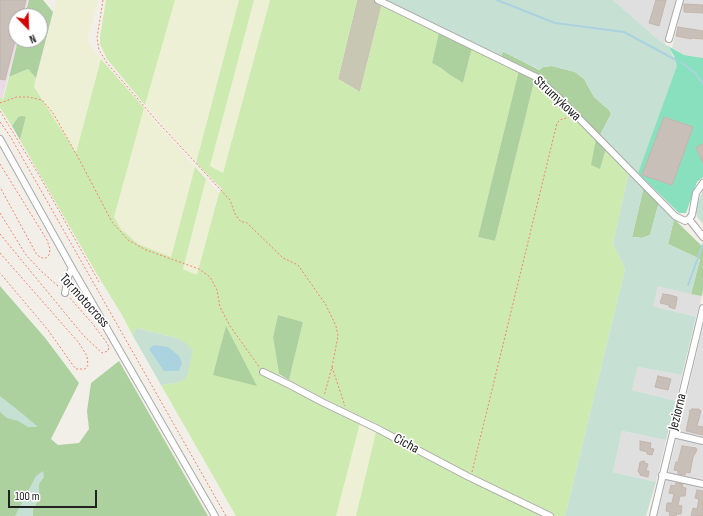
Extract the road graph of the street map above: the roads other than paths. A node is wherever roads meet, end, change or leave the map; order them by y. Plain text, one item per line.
1 (378, 0) edge
2 (680, 0) edge
3 (669, 40) dead end
4 (0, 139) edge
5 (703, 183) edge
6 (689, 219) junction
7 (703, 237) edge
8 (72, 268) junction
9 (65, 293) road end
10 (703, 308) edge
11 (263, 372) road end
12 (672, 434) junction
13 (703, 441) edge
14 (662, 475) junction
15 (703, 484) edge
16 (653, 515) edge
17 (215, 516) edge
18 (550, 516) edge
19 (661, 516) edge

1 - 6 street, Strumykowa
2 - 3 street
4 - 8 street
5 - 6 street
6 - 7 street
8 - 9 street
8 - 17 street
10 - 12 street, Jeziorna
11 - 18 street, Cicha
12 - 13 street
12 - 14 street, Jeziorna
14 - 15 street
14 - 16 street, Jeziorna
16 - 19 street

